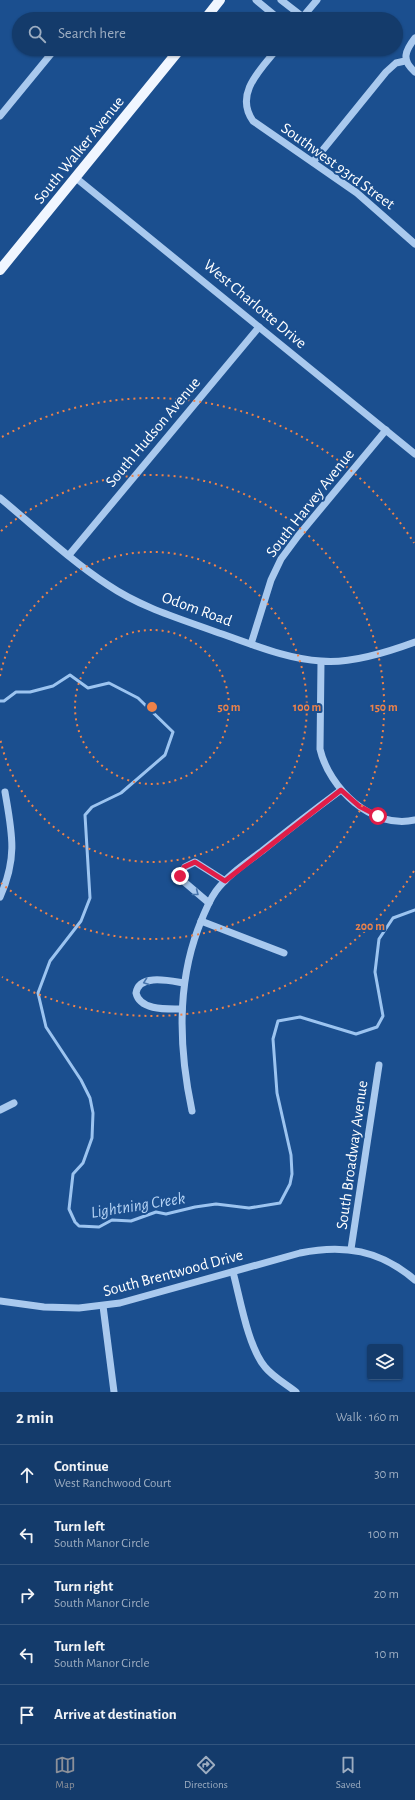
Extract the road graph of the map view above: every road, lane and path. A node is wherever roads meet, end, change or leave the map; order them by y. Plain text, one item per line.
1 (220, 0) edge
2 (256, 0) edge
3 (281, 0) edge
4 (317, 0) edge
5 (211, 12) edge
6 (271, 12) edge
7 (295, 12) edge
8 (307, 12) edge
9 (415, 38) edge
10 (49, 56) edge
11 (174, 56) edge
12 (271, 56) edge
13 (405, 61) junction
14 (415, 72) edge
15 (0, 116) edge
16 (313, 162) junction
17 (76, 178) junction
18 (415, 244) edge
19 (0, 270) edge
20 (259, 327) junction
21 (386, 430) junction
22 (415, 454) edge
23 (0, 498) edge
24 (69, 555) junction
25 (415, 642) edge
26 (251, 644) junction
27 (321, 662) junction
28 (341, 790) junction
29 (5, 792) dead end
30 (415, 820) edge
31 (225, 881) junction
32 (0, 897) edge
33 (209, 903) junction
34 (201, 921) junction
35 (284, 953) dead end
36 (184, 983) junction
37 (182, 1010) junction
38 (379, 1065) dead end
39 (14, 1103) dead end
40 (0, 1110) edge
41 (192, 1111) dead end
42 (351, 1249) junction
43 (233, 1272) junction
44 (415, 1280) edge
45 (0, 1301) edge
46 (103, 1306) junction
47 (114, 1392) edge
48 (296, 1392) edge

1 - 5 main road
2 - 6 street
3 - 7 street
4 - 8 street
9 - 13 street
10 - 15 street
11 - 17 main road, South Walker Avenue
12 - 16 street, Southwest 93rd Street
13 - 14 street
13 - 16 street
16 - 18 street, Southwest 93rd Street
17 - 19 main road, South Walker Avenue
17 - 20 street, West Charlotte Drive
20 - 21 street, West Charlotte Drive
20 - 24 street, South Hudson Avenue
21 - 22 street, West Charlotte Drive
21 - 26 street, South Harvey Avenue
23 - 24 street, Odom Road
24 - 26 street, Odom Road
25 - 27 street, Odom Road
26 - 27 street, Odom Road
27 - 28 street
28 - 30 street
28 - 31 street
29 - 32 street
31 - 33 street
31 -> 33 street
33 - 34 street
34 - 35 street
34 - 36 street
36 - 37 street
36 -> 37 street
37 - 41 street
38 - 42 street, South Broadway Avenue
39 - 40 street
42 - 43 street, South Brentwood Drive
42 - 44 street, South Brentwood Drive
43 - 46 street, South Brentwood Drive
43 - 48 street
45 - 46 street, South Brentwood Drive
46 - 47 street

